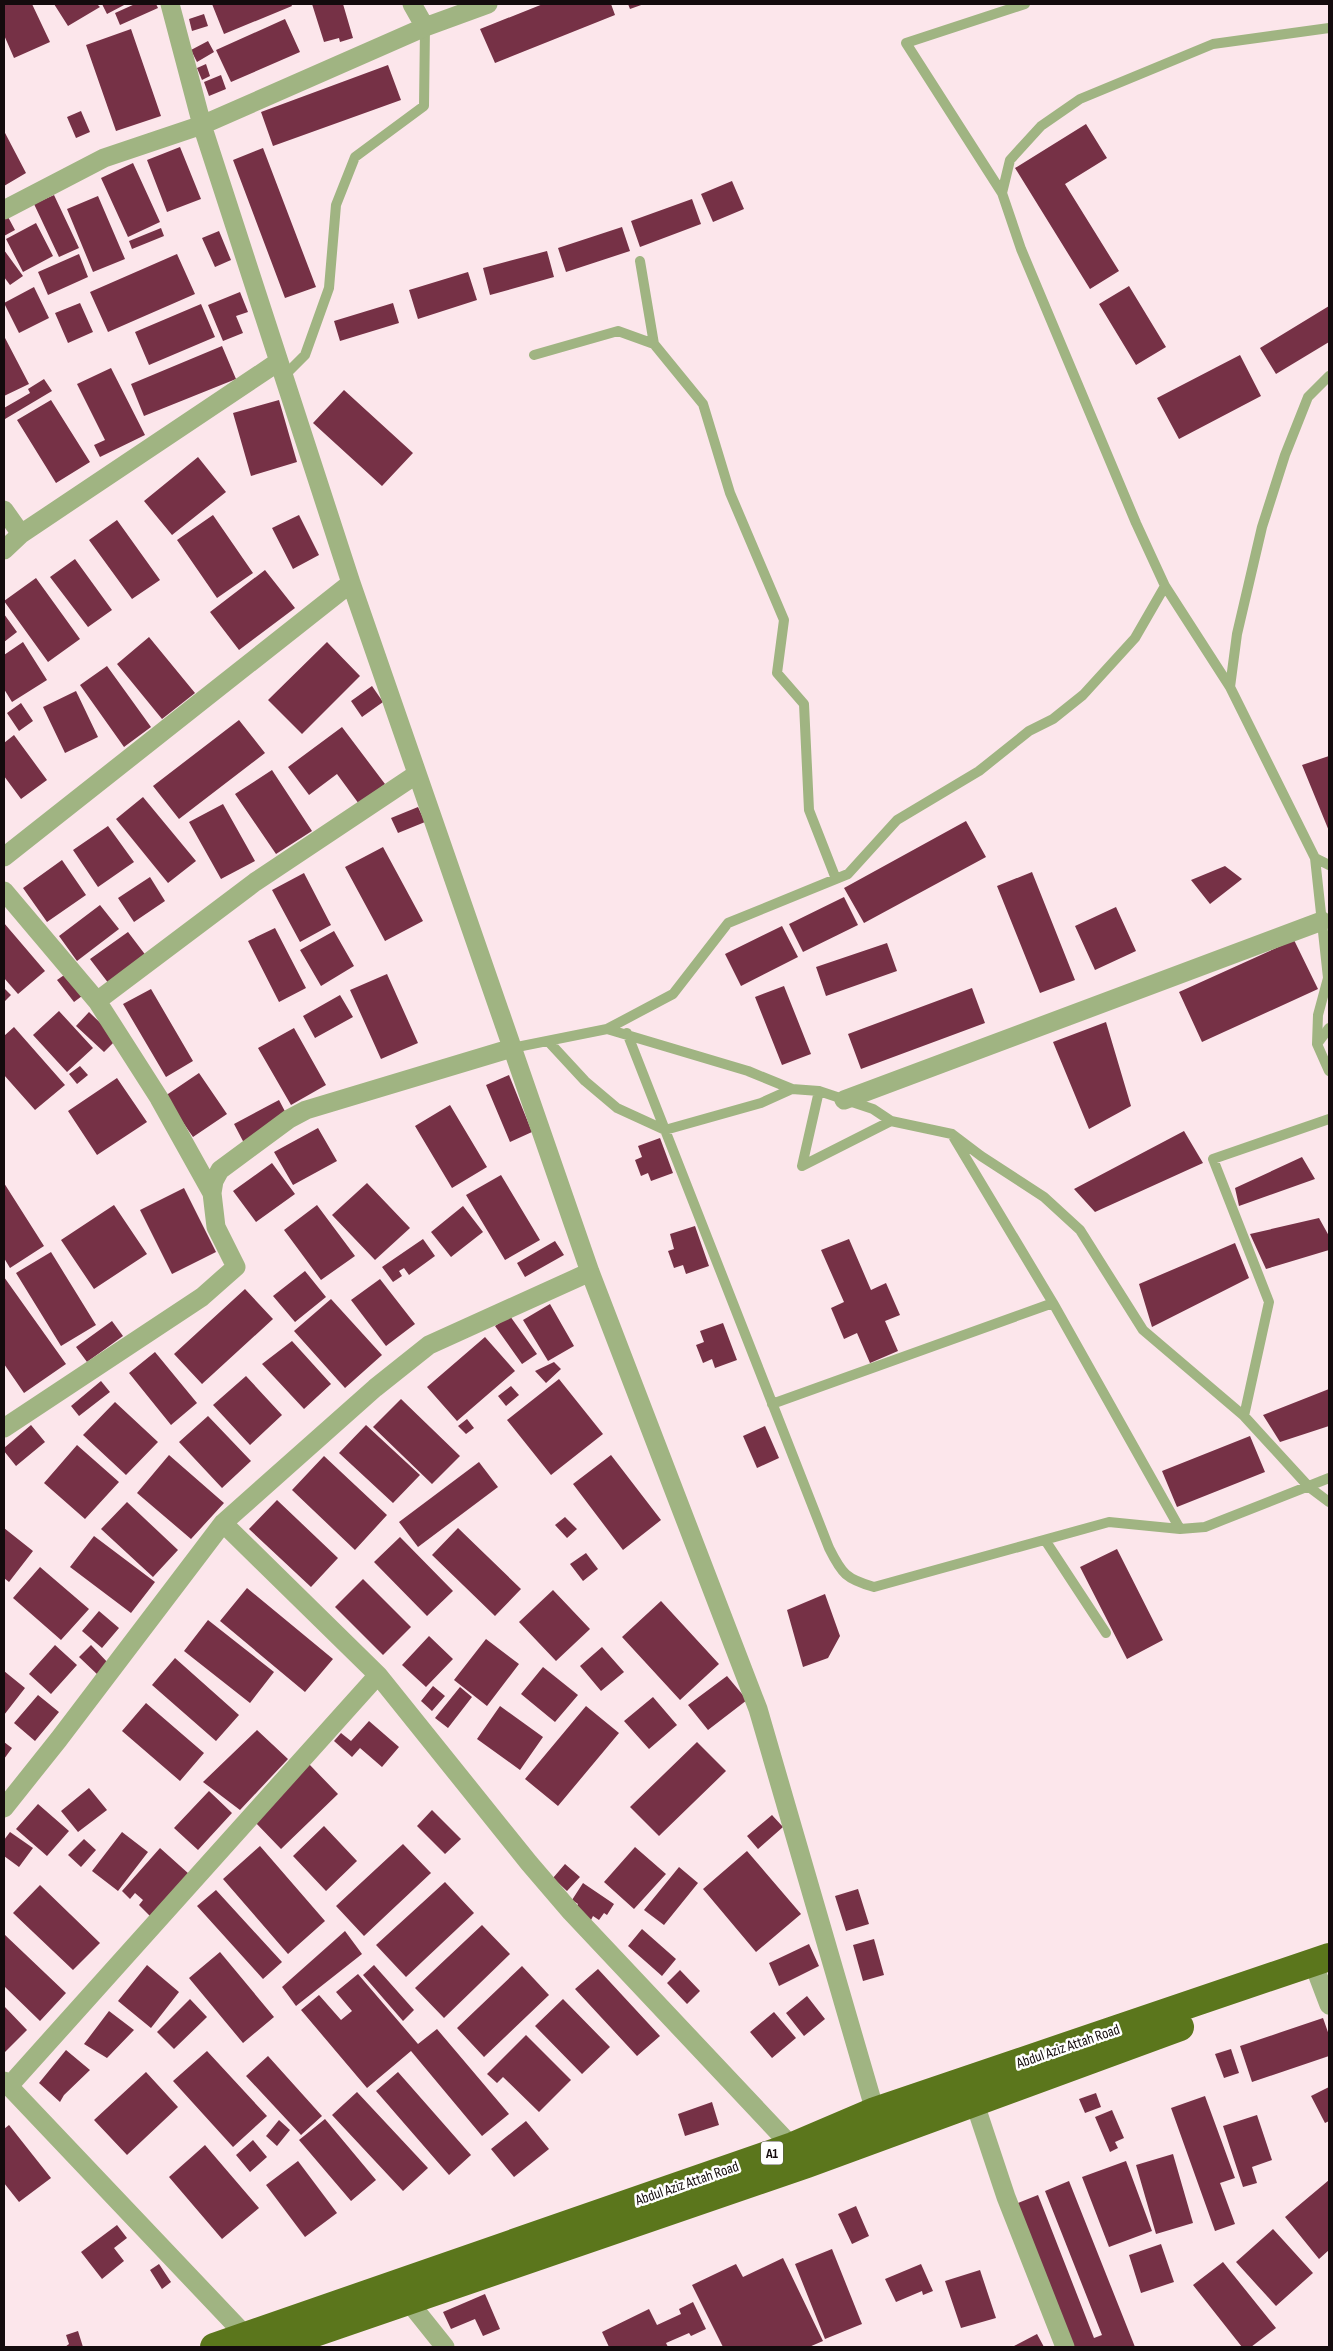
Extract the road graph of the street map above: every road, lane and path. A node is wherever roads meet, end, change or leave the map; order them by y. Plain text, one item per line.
1 (170, 4) edge
2 (412, 4) edge
3 (488, 4) edge
4 (1025, 4) edge
5 (425, 28) junction
6 (1329, 28) edge
7 (202, 125) junction
8 (1002, 193) junction
9 (4, 210) edge
10 (640, 261) dead end
11 (654, 344) junction
12 (534, 355) dead end
13 (280, 369) junction
14 (1329, 376) edge
15 (4, 510) edge
16 (21, 534) junction
17 (4, 550) edge
18 (351, 583) junction
19 (1165, 586) junction
20 (1230, 687) junction
21 (417, 774) junction
22 (4, 857) edge
23 (1315, 858) junction
24 (1329, 865) edge
25 (836, 879) junction
26 (4, 891) edge
27 (1322, 921) junction
28 (97, 1001) junction
29 (1329, 1028) edge
30 (607, 1029) junction
31 (627, 1033) junction
32 (548, 1041) junction
33 (1317, 1044) junction
34 (512, 1048) junction
35 (1329, 1071) edge
36 (792, 1089) junction
37 (819, 1091) junction
38 (844, 1100) junction
39 (1329, 1119) edge
40 (891, 1122) junction
41 (665, 1130) junction
42 (952, 1134) junction
43 (212, 1192) junction
44 (590, 1272) junction
45 (1053, 1303) junction
46 (772, 1404) junction
47 (1244, 1416) junction
48 (4, 1428) edge
49 (1329, 1478) edge
50 (1309, 1487) junction
51 (1329, 1502) edge
52 (223, 1523) junction
53 (1180, 1530) junction
54 (1046, 1540) junction
55 (1106, 1634) dead end
56 (378, 1675) junction
57 (4, 1808) edge
58 (1325, 1968) edge
59 (1329, 2006) edge
60 (6, 2084) edge
61 (975, 2104) junction
62 (875, 2111) junction
63 (800, 2155) junction
64 (409, 2302) junction
65 (248, 2342) edge
66 (282, 2346) edge
67 (214, 2347) edge
68 (444, 2347) edge
69 (1065, 2347) edge

1 - 7 street
2 - 5 street
3 - 5 street
4 - 8 lane
5 - 7 street
5 - 13 lane
6 - 8 lane
7 - 9 street
7 - 13 street
8 - 19 lane
10 - 11 lane
11 - 12 lane
11 - 25 lane
13 - 16 street
13 - 18 street
14 - 20 lane
15 - 16 street
16 - 17 street
18 - 21 street
18 - 22 street
19 - 20 lane
19 - 25 lane
20 - 23 lane
21 - 28 street
21 - 34 street
23 - 24 lane
23 - 27 lane
25 - 30 lane
26 - 28 street
27 - 33 lane
27 - 38 street
28 - 43 street
29 - 33 lane
30 - 31 lane
30 - 32 lane
31 - 36 lane
31 - 41 lane
32 - 34 lane
32 - 41 lane
33 - 35 lane
34 - 43 street
34 - 44 street
36 - 37 lane
36 - 41 lane
37 - 38 lane
37 - 40 lane
38 - 40 lane
39 - 47 lane
40 - 42 lane
41 - 46 lane
42 - 45 lane
42 - 47 lane
43 - 48 street
44 - 52 street
44 - 62 street
45 - 46 lane
45 - 53 lane
46 - 54 lane
47 - 50 lane
49 - 50 lane
50 - 51 lane
50 - 53 lane
52 - 56 street
52 - 57 street
53 - 54 lane
54 - 55 lane
56 - 60 street
56 - 63 street
58 - 59 street
58 - 61 highway, Abdul Aziz Attah Road / A1
58 - 62 highway, Abdul Aziz Attah Road / A1
60 - 65 street
61 - 63 highway, Abdul Aziz Attah Road / A1
61 - 69 street
62 - 63 highway, Abdul Aziz Attah Road / A1
63 - 64 highway, Abdul Aziz Attah Road / A1
63 - 65 highway, Abdul Aziz Attah Road / A1
64 - 66 highway, Abdul Aziz Attah Road / A1
64 - 68 street
65 - 67 highway, Abdul Aziz Attah Road / A1

